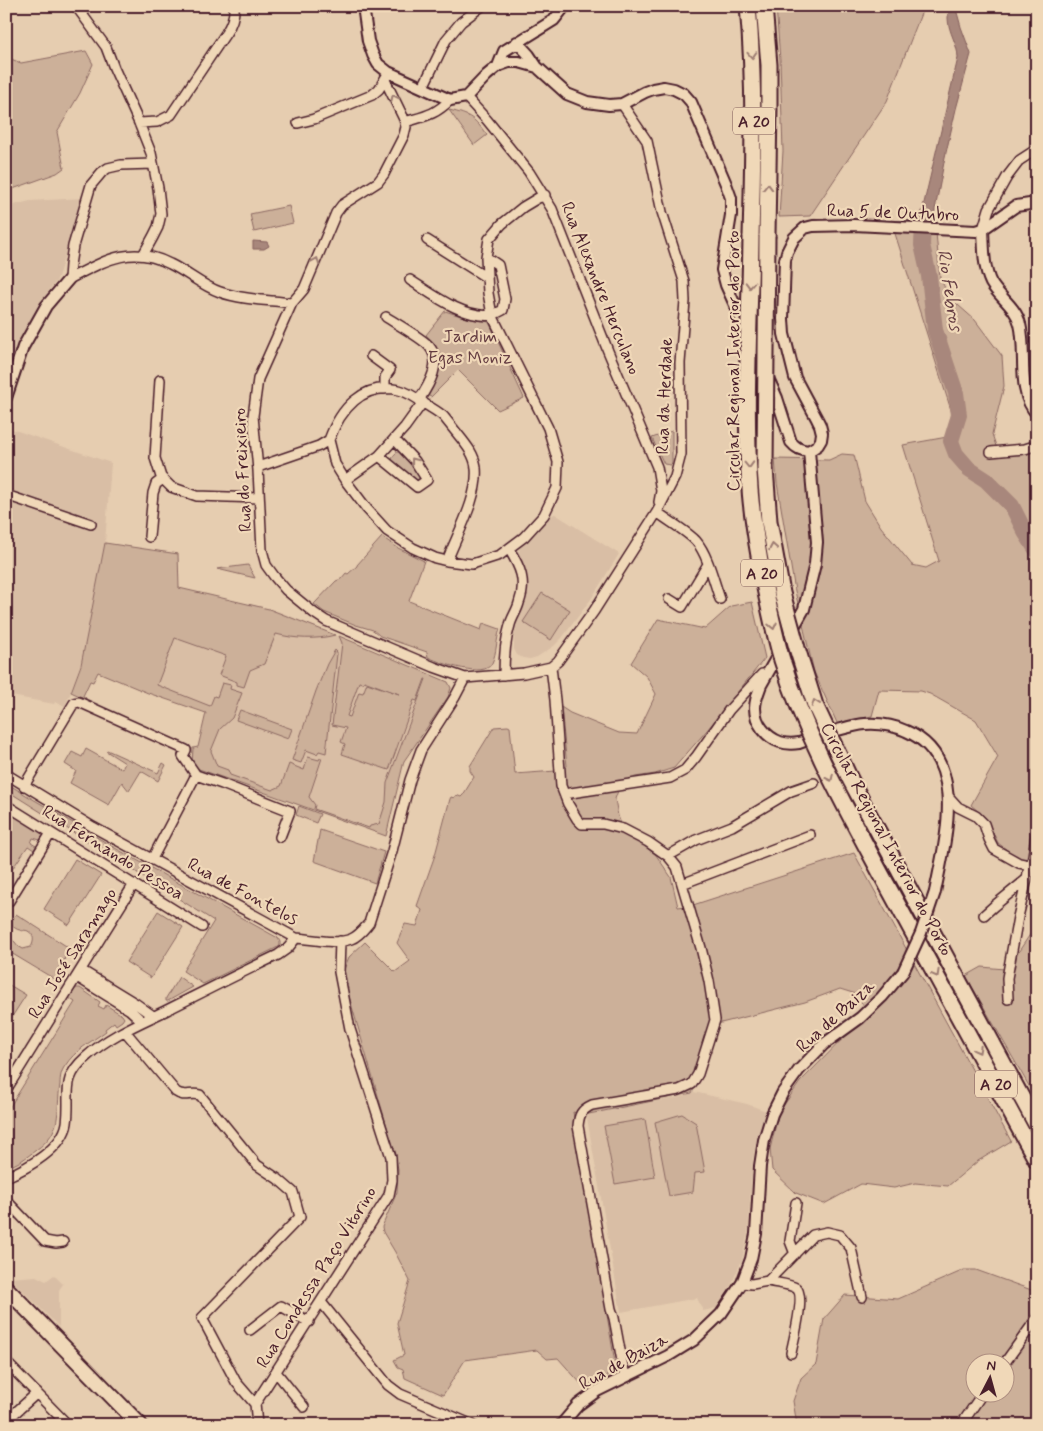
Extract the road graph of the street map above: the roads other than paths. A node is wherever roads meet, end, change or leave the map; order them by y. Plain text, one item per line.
1 (76, 6) edge
2 (234, 6) edge
3 (363, 6) edge
4 (482, 6) edge
5 (748, 6) edge
6 (764, 6) edge
7 (563, 7) edge
8 (517, 42) junction
9 (498, 66) junction
10 (537, 67) junction
11 (387, 76) junction
12 (423, 87) junction
13 (466, 96) junction
14 (450, 100) junction
15 (622, 104) junction
16 (405, 122) junction
17 (139, 123) junction
18 (298, 124) dead end
19 (1037, 149) edge
20 (153, 164) junction
21 (544, 195) junction
22 (1037, 204) edge
23 (983, 229) junction
24 (427, 240) dead end
25 (143, 254) junction
26 (486, 257) junction
27 (487, 278) junction
28 (69, 279) junction
29 (410, 280) dead end
30 (292, 303) junction
31 (492, 315) junction
32 (386, 317) dead end
33 (371, 356) dead end
34 (160, 380) dead end
35 (384, 389) junction
36 (7, 395) edge
37 (421, 401) junction
38 (1037, 414) edge
39 (394, 439) junction
40 (329, 440) junction
41 (1037, 445) edge
42 (809, 451) junction
43 (991, 452) dead end
44 (379, 456) junction
45 (258, 467) junction
46 (163, 479) junction
47 (344, 480) junction
48 (6, 495) edge
49 (259, 498) junction
50 (657, 512) junction
51 (92, 524) dead end
52 (149, 537) dead end
53 (509, 549) junction
54 (446, 561) junction
55 (708, 564) junction
56 (669, 599) dead end
57 (720, 600) dead end
58 (551, 667) junction
59 (768, 674) junction
60 (504, 675) junction
61 (465, 678) junction
62 (6, 774) edge
63 (196, 776) junction
64 (814, 783) dead end
65 (24, 786) junction
66 (564, 794) junction
67 (948, 796) junction
68 (6, 805) edge
69 (1037, 829) edge
70 (51, 833) junction
71 (810, 835) dead end
72 (280, 837) dead end
73 (668, 856) junction
74 (152, 859) junction
75 (1029, 865) junction
76 (1027, 879) junction
77 (134, 884) junction
78 (682, 884) junction
79 (9, 901) dead end
80 (984, 915) dead end
81 (202, 927) dead end
82 (296, 938) junction
83 (340, 941) junction
84 (79, 974) junction
85 (1008, 999) dead end
86 (153, 1016) junction
87 (142, 1020) junction
88 (125, 1030) junction
89 (6, 1090) edge
90 (1037, 1126) edge
91 (1037, 1161) edge
92 (6, 1177) edge
93 (6, 1200) edge
94 (796, 1203) dead end
95 (63, 1242) dead end
96 (795, 1254) junction
97 (768, 1281) junction
98 (742, 1283) junction
99 (6, 1288) edge
100 (862, 1297) dead end
101 (321, 1302) junction
102 (1037, 1318) edge
103 (308, 1322) junction
104 (250, 1330) dead end
105 (791, 1353) dead end
106 (1011, 1354) edge
107 (6, 1362) edge
108 (276, 1372) junction
109 (625, 1377) junction
110 (37, 1393) junction
111 (255, 1404) junction
112 (975, 1404) edge
113 (304, 1407) dead end
114 (6, 1421) edge
115 (68, 1425) edge
116 (140, 1425) edge
117 (257, 1425) edge
118 (473, 1425) edge
119 (561, 1425) edge
120 (961, 1425) edge

1 - 17 street
2 - 17 street
3 - 11 street
4 - 12 street
5 -> 91 highway, Circular Regional Interior do Porto / A 20, bridge
90 -> 6 highway, Circular Regional Interior do Porto / A 20, bridge
7 - 8 street
8 - 9 street
8 - 10 street
9 - 10 street
9 - 13 street
10 - 15 street
11 - 12 street
16 -> 11 street
11 - 18 street
12 - 14 street
13 - 14 street
13 - 21 street, Rua Alexandre Herculano
14 - 16 street
15 - 42 street
15 - 50 street, Rua da Herdade
30 -> 16 street, Rua do Freixieiro
17 - 20 street
19 - 23 street
20 - 25 street
20 - 28 street
21 - 26 street
21 - 50 street, Rua Alexandre Herculano
22 - 23 street
23 - 38 street
23 - 42 street, Rua 5 de Outubro
24 - 27 street
25 - 28 street
25 - 30 street
26 - 27 street
26 - 31 street
27 - 31 street
28 - 36 street
29 - 31 street
30 - 45 street, Rua do Freixieiro
31 - 53 street
32 - 37 street
33 - 35 street
34 - 46 street
35 - 37 street
35 - 40 street
37 - 39 street
37 - 54 street
39 - 44 street
44 -> 39 street
40 - 45 street
40 - 47 street
41 - 43 street
42 - 59 street, Rua de Baiza
44 - 47 street
45 - 49 street, Rua do Freixieiro
46 - 49 street
46 - 52 street
47 - 54 street
48 - 51 street
49 - 61 street, Rua do Freixieiro
50 - 55 street
50 - 58 street, Rua da Herdade
53 - 54 street
53 - 60 street
55 - 56 street
55 - 57 street
58 - 60 street
58 - 66 street
59 - 66 street
59 - 67 street, Rua de Baiza
60 - 61 street
61 - 83 street, Rua de Fontelos
62 - 65 street, Rua de Fontelos
63 - 65 street
63 - 72 street
63 - 74 street
64 - 73 street
65 - 74 street, Rua de Fontelos
66 - 73 street
67 - 75 street
67 - 98 street, Rua de Baiza, bridge
68 - 70 street, Rua Fernando Pessoa
69 - 75 street
70 - 77 street, Rua Fernando Pessoa
70 - 79 street
71 - 78 street
73 - 78 street
74 - 82 street, Rua de Fontelos
75 - 76 street
76 - 80 street
76 - 85 street
77 - 81 street, Rua Fernando Pessoa
77 - 84 street, Rua José Saramago
78 - 109 street
82 - 83 street, Rua de Fontelos
82 - 86 street
83 - 101 street, Rua Condessa Paço Vitorino
84 - 86 street
84 - 87 street
84 - 89 street, Rua José Saramago
86 - 87 street
87 - 88 street
88 - 92 street
88 - 111 street
93 - 95 street
94 - 96 street
96 - 97 street
96 - 100 street
97 - 98 street
97 - 105 street
98 - 109 street, Rua de Baiza
99 - 116 main road
101 - 103 street, Rua Condessa Paço Vitorino
101 - 118 street
102 - 106 street
103 - 104 street
103 - 108 street, Rua Condessa Paço Vitorino
107 - 110 street
108 - 111 street, Rua Condessa Paço Vitorino
108 - 113 street
109 - 119 street, Rua de Baiza
110 - 114 street
110 - 115 street
111 - 117 street
112 - 120 street

